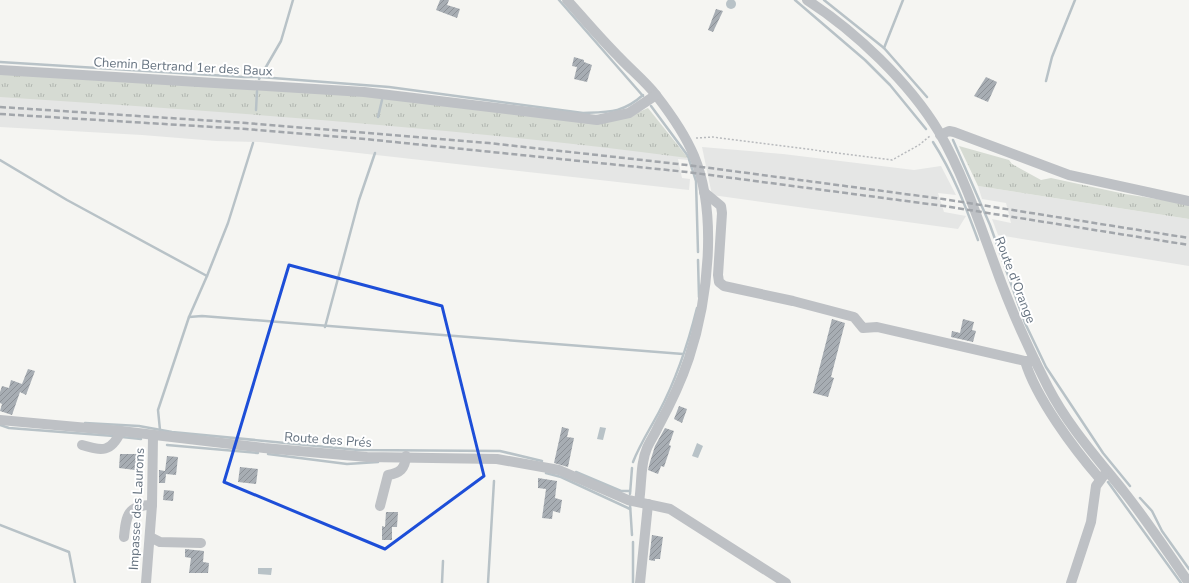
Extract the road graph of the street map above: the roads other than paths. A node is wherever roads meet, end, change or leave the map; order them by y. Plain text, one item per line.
1 (567, 0) edge
2 (807, 0) edge
3 (0, 70) edge
4 (656, 95) junction
5 (939, 133) junction
6 (704, 192) junction
7 (1189, 201) edge
8 (1030, 361) junction
9 (0, 420) edge
10 (121, 431) junction
11 (153, 436) junction
12 (82, 445) dead end
13 (406, 456) junction
14 (1108, 472) junction
15 (1100, 479) junction
16 (644, 502) junction
17 (152, 505) junction
18 (380, 506) dead end
19 (124, 537) dead end
20 (150, 537) junction
21 (201, 543) dead end
22 (146, 583) edge
23 (640, 583) edge
24 (786, 583) edge
25 (1071, 583) edge
26 (1189, 583) edge

1 - 4 street
2 - 5 street, Route d'Orange
3 - 4 street, Chemin Bertrand 1er des Baux
4 - 6 street
5 - 7 street
5 - 8 street, Route d'Orange
6 - 8 street
6 - 16 street
8 - 14 street, Route d'Orange
8 - 15 street
9 - 10 street, Route des Prés
10 - 11 street, Route des Prés
10 - 12 street
11 - 13 street, Route des Prés
11 - 17 street, Impasse des Laurons
13 - 16 street, Route des Prés
13 - 18 street
14 - 15 street
14 - 26 street, Route d'Orange
15 - 25 street
16 - 23 street
16 - 24 street, Route des Prés
17 - 19 street
17 - 20 street, Impasse des Laurons
20 - 21 street
20 - 22 street, Impasse des Laurons

